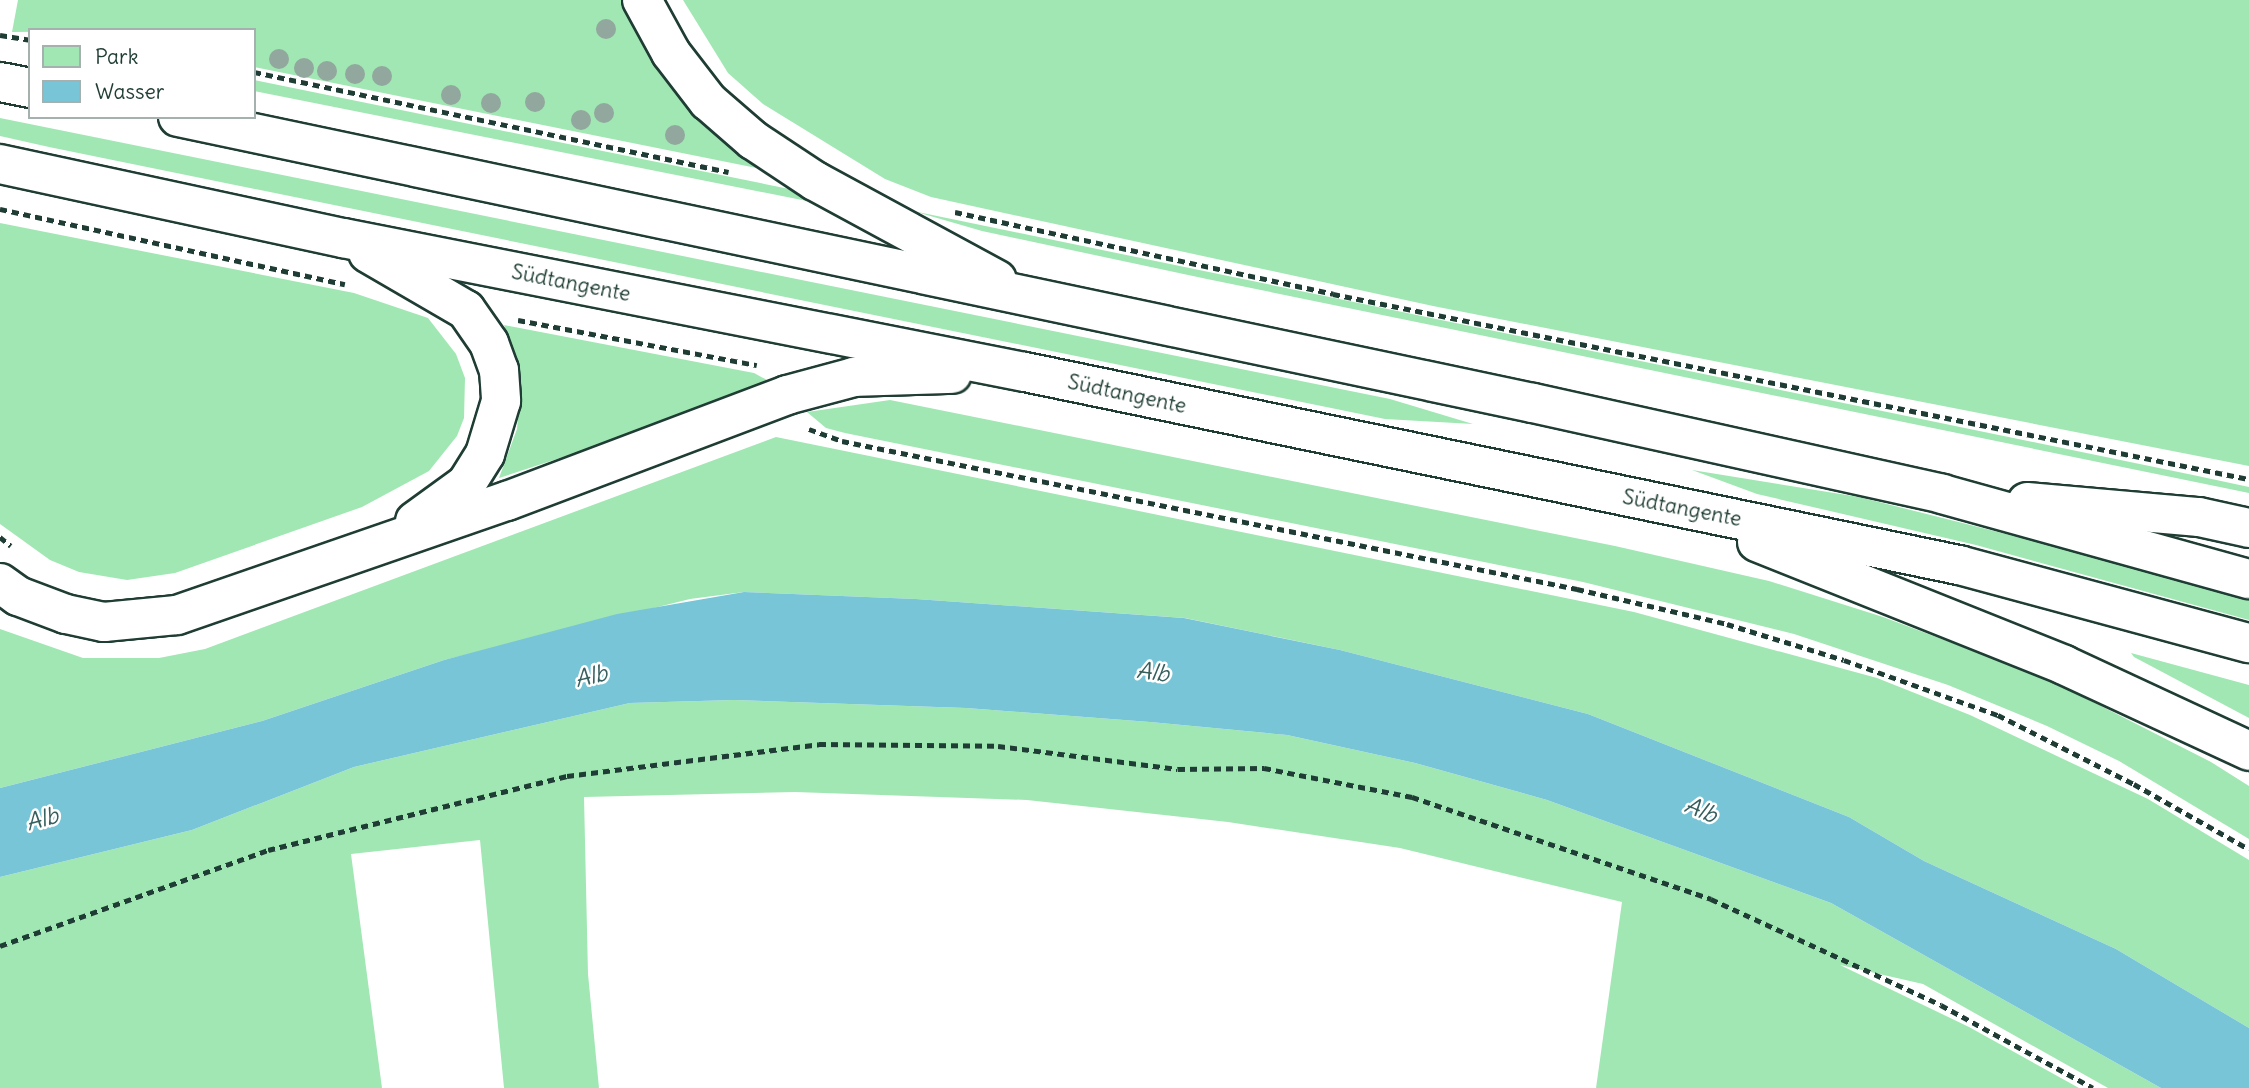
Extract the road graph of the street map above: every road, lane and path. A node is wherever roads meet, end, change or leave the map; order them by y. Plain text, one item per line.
1 (642, 0) edge
2 (0, 35) edge
3 (28, 40) edge
4 (256, 72) edge
5 (0, 82) edge
6 (28, 88) edge
7 (187, 119) edge
8 (0, 164) edge
9 (740, 174) dead end
10 (944, 209) dead end
11 (343, 238) junction
12 (1036, 301) junction
13 (1025, 372) junction
14 (787, 396) junction
15 (2249, 479) edge
16 (1942, 494) junction
17 (1653, 502) junction
18 (2249, 528) edge
19 (0, 537) edge
20 (20, 550) dead end
21 (335, 561) junction
22 (2249, 579) edge
23 (0, 583) edge
24 (2249, 643) edge
25 (2249, 751) edge
26 (2249, 849) edge
27 (0, 946) edge
28 (2093, 1088) edge

1 - 12 highway
2 - 3 path
4 - 9 path
5 - 6 highway
7 - 12 highway
8 - 11 highway, Südtangente
10 - 15 path
11 - 13 highway, Südtangente
11 - 21 highway
12 - 16 highway
13 - 14 highway
13 - 17 highway, Südtangente
14 - 21 highway
14 - 26 path
16 - 18 highway
16 - 22 highway
17 - 24 highway, Südtangente
17 - 25 highway
19 - 20 path
21 - 23 highway
27 - 28 path

